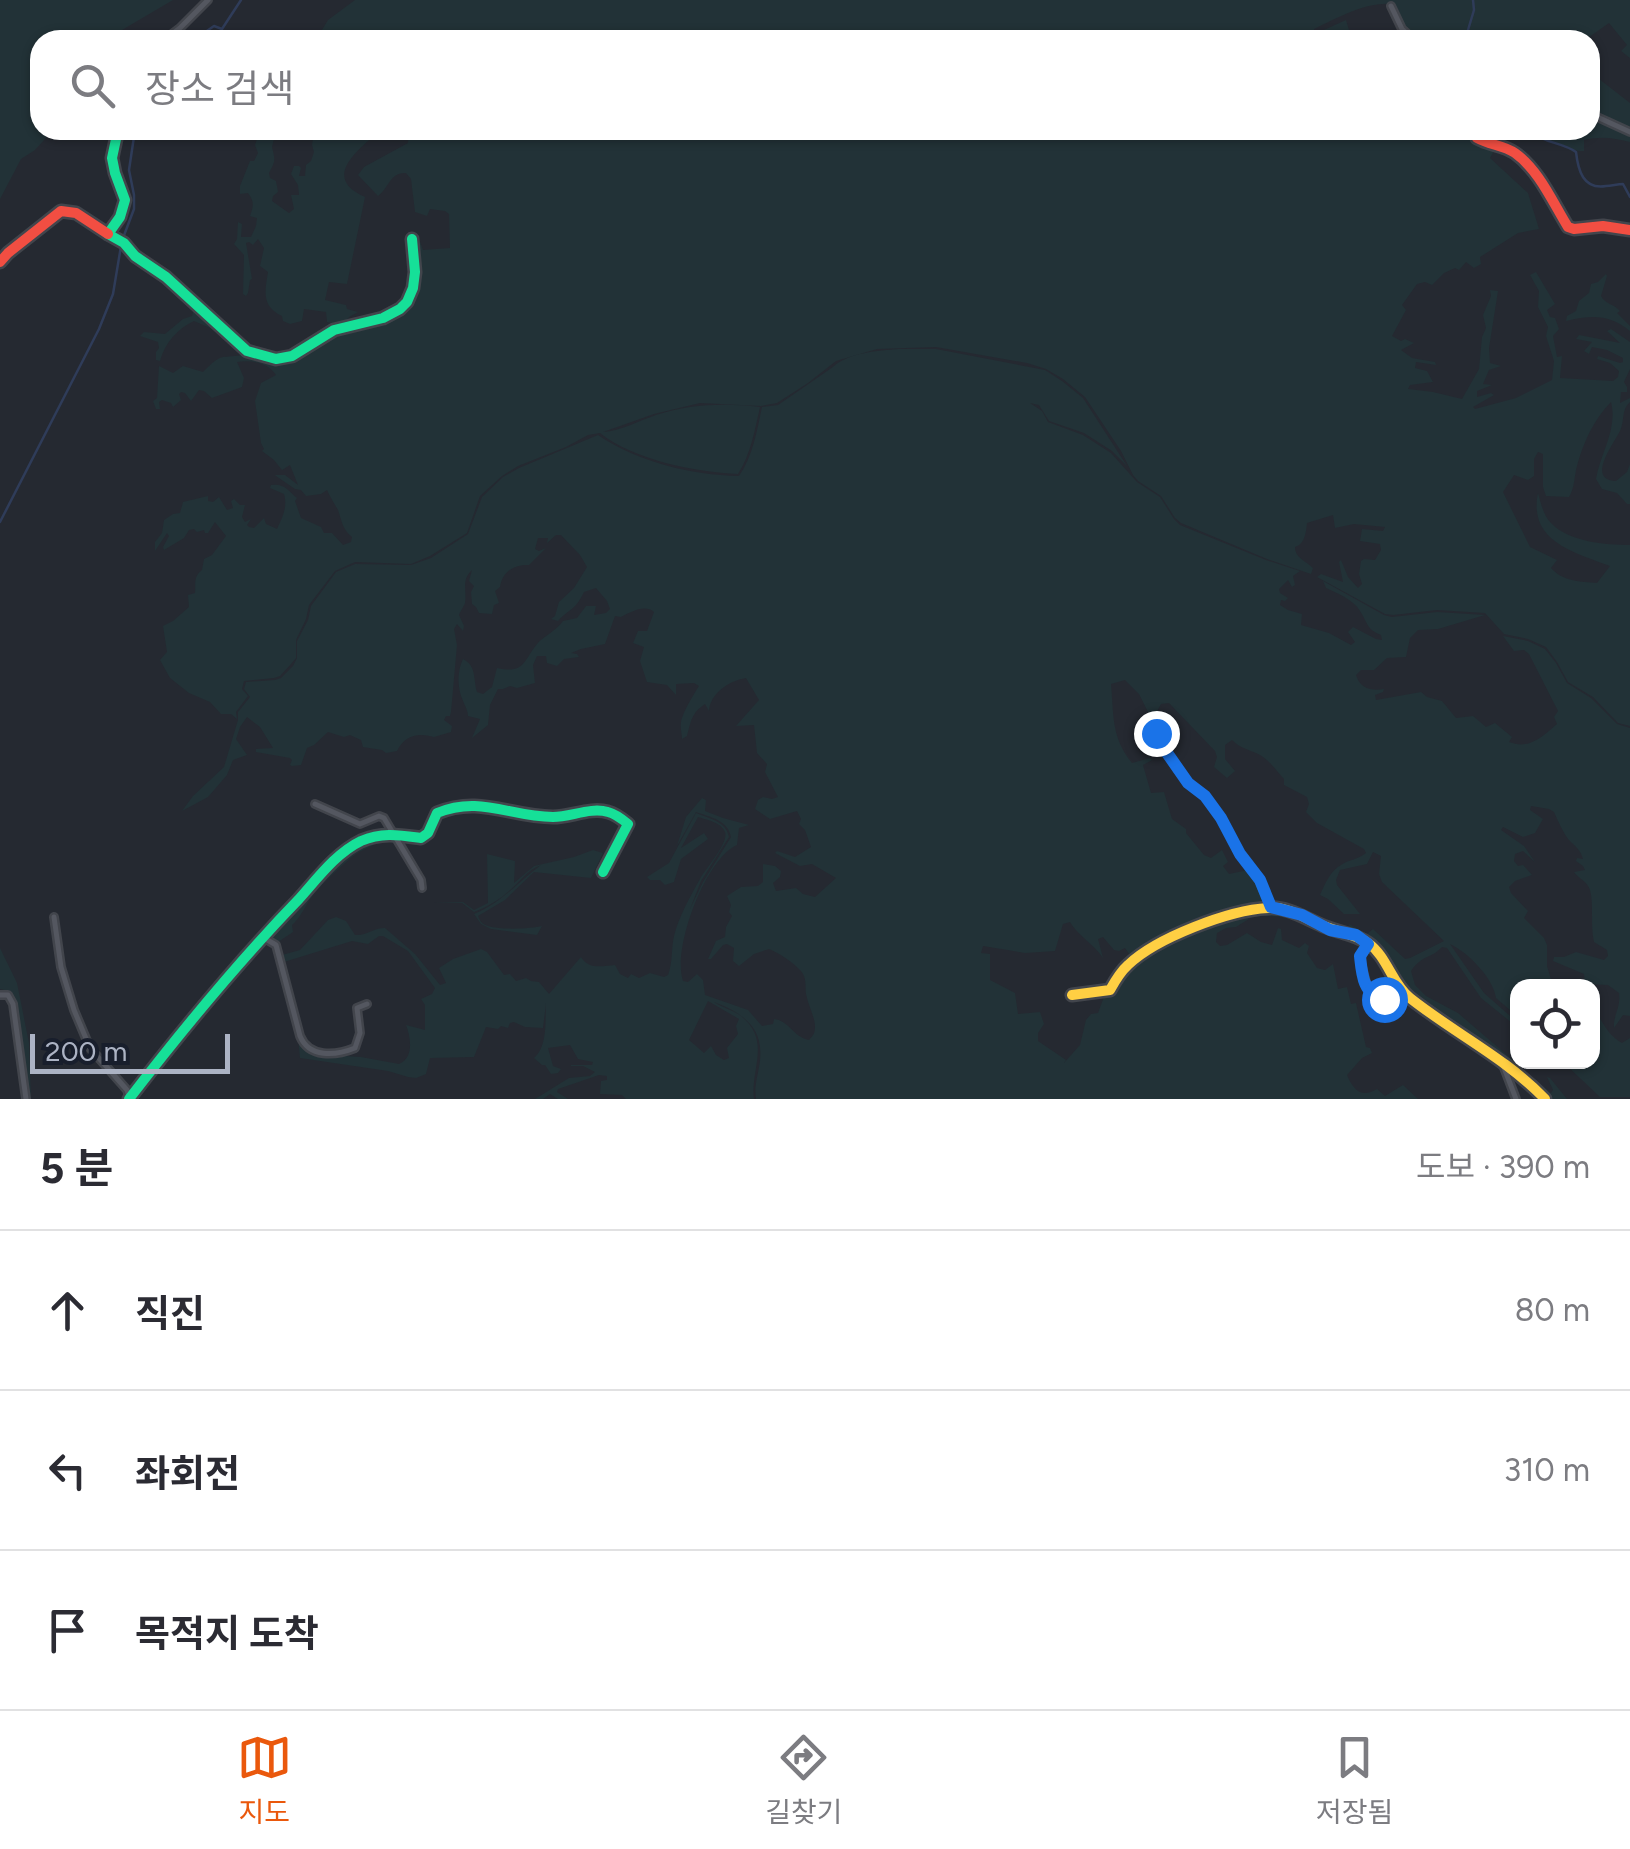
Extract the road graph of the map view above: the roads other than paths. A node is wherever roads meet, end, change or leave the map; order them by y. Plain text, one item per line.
1 (208, 0) edge
2 (1391, 6) dead end
3 (177, 30) edge
4 (1403, 30) edge
5 (1600, 118) edge
6 (1630, 132) edge
7 (115, 140) edge
8 (1479, 140) edge
9 (1630, 230) edge
10 (117, 239) junction
11 (412, 240) dead end
12 (0, 262) edge
13 (1156, 733) dead end
14 (315, 804) dead end
15 (394, 832) junction
16 (603, 872) dead end
17 (422, 888) dead end
18 (1271, 907) junction
19 (54, 917) dead end
20 (264, 938) junction
21 (1368, 944) junction
22 (1406, 994) junction
23 (0, 995) edge
24 (1072, 995) dead end
25 (367, 1004) dead end
26 (1503, 1062) junction
27 (26, 1099) edge
28 (128, 1099) edge
29 (1516, 1099) edge
30 (1546, 1099) edge

1 - 3 street
2 - 4 street
5 - 6 street
7 - 10 street
8 - 9 street
10 - 11 street
10 - 12 street
13 - 18 street
14 - 15 street
15 - 16 street
15 - 17 street
15 - 20 street
18 - 21 street
18 - 24 street
19 - 28 street
20 - 25 street
20 - 28 street
21 - 22 street
21 - 22 street
22 - 26 street
23 - 27 street
26 - 29 street
26 - 30 street

